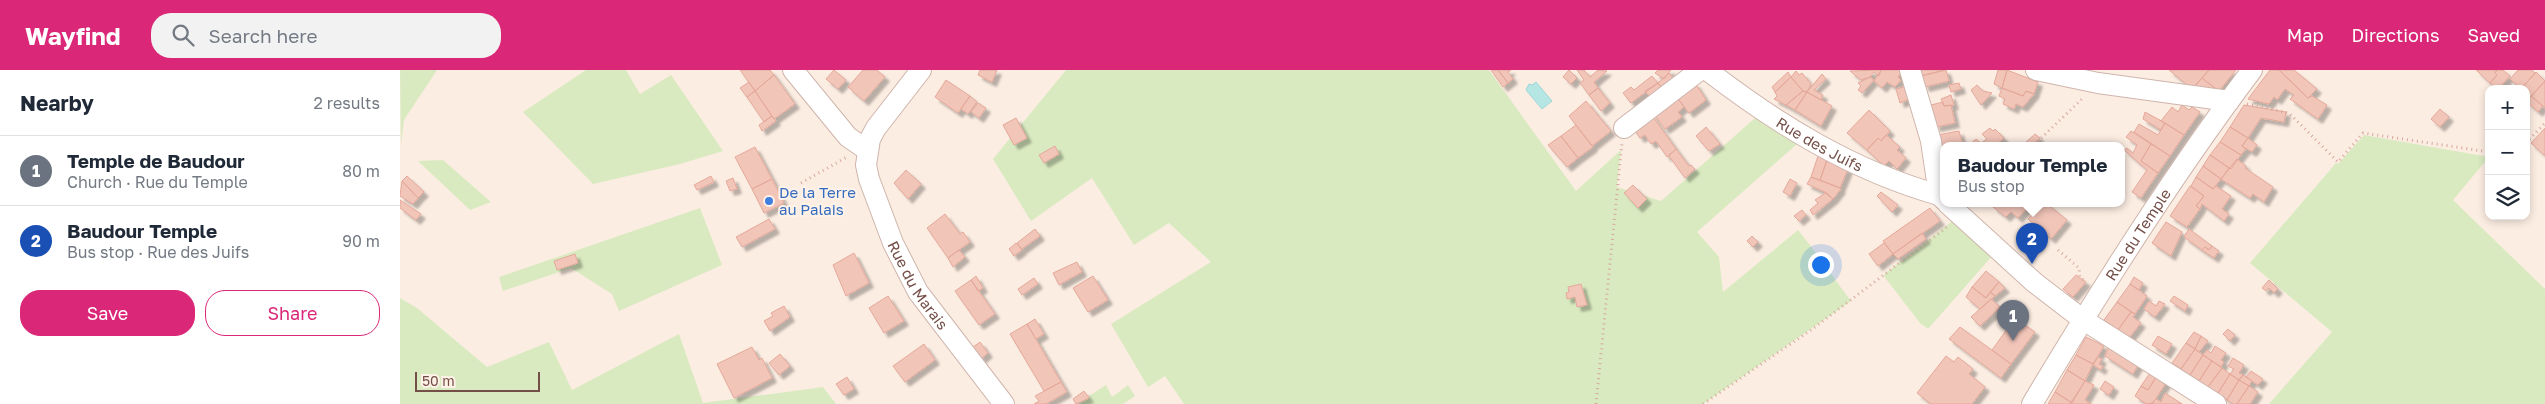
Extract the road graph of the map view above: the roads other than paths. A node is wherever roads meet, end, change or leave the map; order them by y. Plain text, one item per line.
1 (793, 70) edge
2 (921, 70) edge
3 (1700, 70) edge
4 (1707, 70) edge
5 (1910, 70) edge
6 (2036, 70) edge
7 (2252, 70) edge
8 (2229, 101) junction
9 (1624, 128) road end
10 (867, 150) junction
11 (1940, 174) edge
12 (1940, 200) edge
13 (1952, 207) edge
14 (2082, 319) junction
15 (1004, 404) edge
16 (2032, 404) edge
17 (2216, 404) edge

1 - 10 street
2 - 10 street, Rue du Marais
3 - 9 street
4 - 12 street, Rue des Juifs
5 - 11 street
6 - 8 street
7 - 8 street, Rue du Temple
8 - 14 street, Rue du Temple
10 - 15 street, Rue du Marais
13 - 14 street, Rue des Juifs
14 - 16 street, Rue du Temple
14 - 17 street, Rue des Juifs

